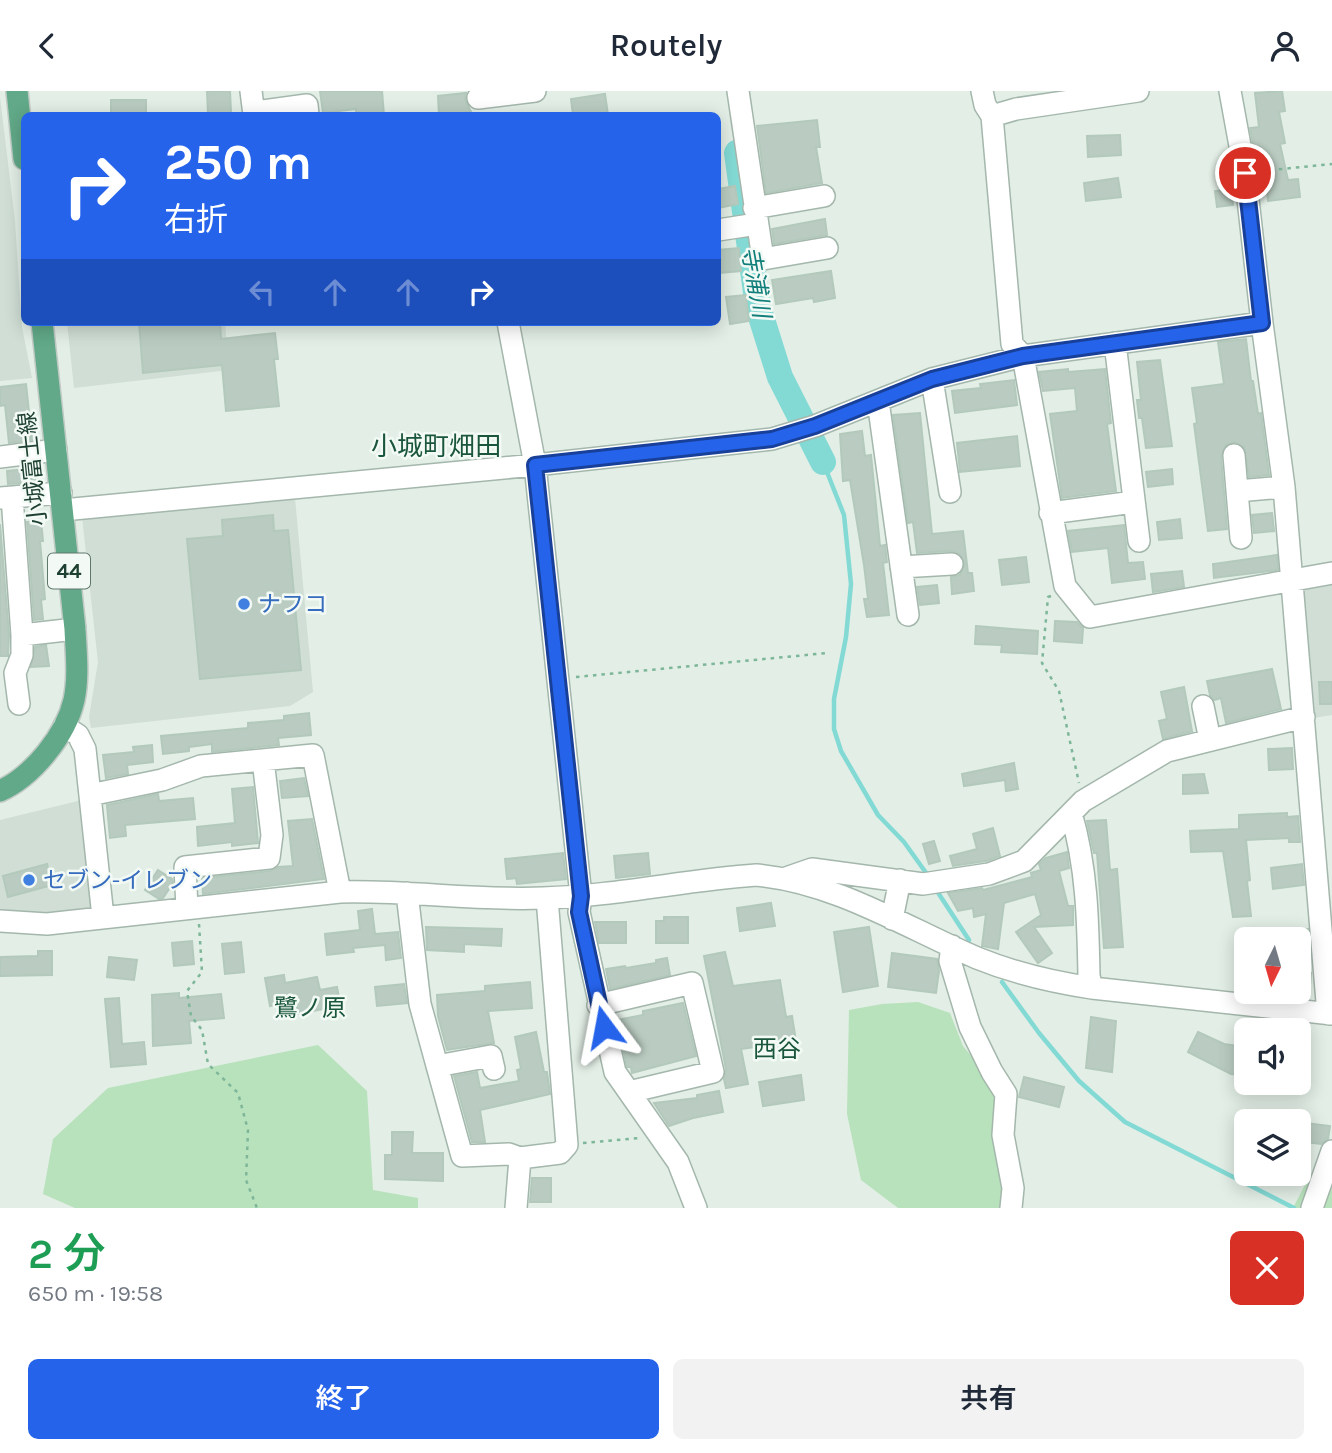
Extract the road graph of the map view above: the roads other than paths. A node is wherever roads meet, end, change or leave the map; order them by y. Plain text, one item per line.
1 (17, 91) edge
2 (535, 91) edge
3 (738, 91) edge
4 (982, 91) edge
5 (1138, 91) edge
6 (1230, 91) edge
7 (479, 101) edge
8 (253, 106) edge
9 (308, 112) edge
10 (992, 115) junction
11 (21, 130) edge
12 (824, 196) dead end
13 (756, 216) junction
14 (721, 229) edge
15 (827, 248) dead end
16 (1262, 323) junction
17 (42, 326) edge
18 (509, 326) edge
19 (1115, 343) junction
20 (1023, 356) junction
21 (932, 379) junction
22 (878, 401) junction
23 (56, 450) junction
24 (1234, 455) dead end
25 (0, 457) edge
26 (535, 465) junction
27 (1284, 487) junction
28 (1237, 491) junction
29 (950, 492) dead end
30 (6, 498) edge
31 (62, 502) junction
32 (1135, 502) junction
33 (1050, 513) junction
34 (1241, 538) dead end
35 (1139, 541) dead end
36 (952, 564) dead end
37 (901, 568) junction
38 (1332, 573) edge
39 (1293, 580) junction
40 (908, 615) dead end
41 (75, 629) junction
42 (22, 635) junction
43 (19, 704) dead end
44 (1203, 706) dead end
45 (1304, 717) junction
46 (64, 726) junction
47 (1210, 740) junction
48 (263, 760) junction
49 (0, 791) edge
50 (90, 795) junction
51 (1077, 807) junction
52 (1324, 858) edge
53 (786, 878) junction
54 (900, 880) junction
55 (340, 892) junction
56 (407, 893) junction
57 (581, 896) junction
58 (547, 898) junction
59 (192, 908) junction
60 (103, 917) junction
61 (892, 919) junction
62 (0, 921) edge
63 (951, 946) junction
64 (1091, 988) junction
65 (598, 1005) junction
66 (1330, 1014) edge
67 (437, 1066) junction
68 (494, 1069) dead end
69 (629, 1092) junction
70 (1332, 1151) edge
71 (520, 1158) junction
72 (516, 1208) edge
73 (696, 1208) edge
74 (1011, 1208) edge
75 (1313, 1208) edge

1 - 11 main road
2 - 7 street
3 - 13 street
4 - 10 street
5 - 10 street
6 - 16 street
8 - 9 street
10 - 20 street
12 - 13 street
13 - 14 street
13 - 15 street
16 - 19 street
16 - 27 street
17 - 23 main road, 小城富士線 / 44
18 - 26 street
19 - 20 street
19 - 32 street
20 - 21 street
20 - 33 street
21 - 22 street
21 - 29 street
22 - 26 street
22 - 37 street
23 - 25 street
23 - 31 main road, 小城富士線 / 44
24 - 28 street
26 - 31 street
26 - 57 street
27 - 28 street
27 - 39 street
28 - 34 street
30 - 31 street
30 - 42 street
31 - 41 main road, 小城富士線 / 44
32 - 33 street
32 - 35 street
33 - 39 street
36 - 37 street
37 - 40 street
38 - 39 street
39 - 45 street
41 - 42 street
41 - 46 main road, 小城富士線 / 44
42 - 43 street
44 - 47 street
45 - 47 street
45 - 52 street
46 - 49 main road, 小城富士線 / 44
46 - 50 street
47 - 51 street
48 - 50 street
48 - 55 street
48 - 59 street
50 - 60 street
51 - 54 street
51 - 64 street
52 - 66 street
53 - 54 street
53 - 57 street
53 - 61 street
54 - 61 street
55 - 56 street
55 - 59 street
56 - 58 street
56 - 67 street
57 - 58 street
57 - 65 street
58 - 71 street
59 - 60 street
60 - 62 street
61 - 63 street
63 - 64 street
63 - 74 street
64 - 66 street
65 - 69 street
65 - 69 street
67 - 68 street
67 - 71 street
69 - 73 street
70 - 75 street
71 - 72 street

